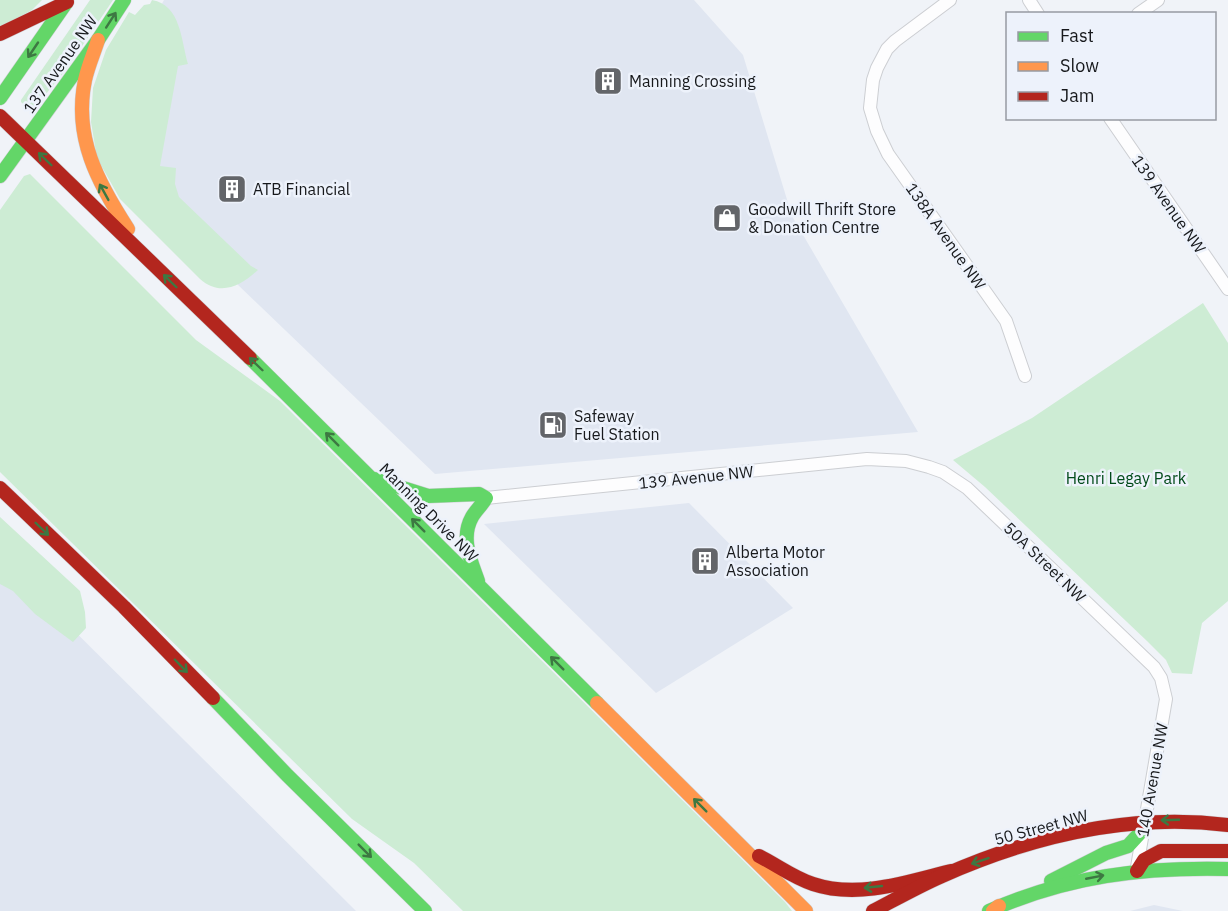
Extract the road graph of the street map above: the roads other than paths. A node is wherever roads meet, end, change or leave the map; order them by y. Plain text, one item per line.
1 (124, 0) edge
2 (950, 0) edge
3 (1158, 0) edge
4 (67, 1) edge
5 (1141, 12) edge
6 (0, 34) edge
7 (98, 40) junction
8 (0, 98) edge
9 (0, 116) edge
10 (1111, 120) edge
11 (25, 141) junction
12 (0, 176) edge
13 (147, 259) junction
14 (1228, 289) edge
15 (1025, 376) dead end
16 (906, 461) joint
17 (371, 478) junction
18 (0, 488) edge
19 (486, 498) junction
20 (479, 586) junction
21 (1165, 689) joint
22 (1145, 821) junction
23 (1228, 825) edge
24 (741, 846) junction
25 (1228, 851) edge
26 (1228, 869) edge
27 (951, 871) junction
28 (1137, 871) junction
29 (998, 907) edge
30 (425, 911) edge
31 (806, 911) edge
32 (873, 911) edge

7 -> 1 main road, 137 Avenue NW
2 - 15 street, 138A Avenue NW
3 - 5 street
4 - 6 main road
4 -> 8 main road, 137 Avenue NW
7 - 11 main road, 137 Avenue NW
13 -> 7 main road
9 - 11 main road, Manning Drive NW
10 - 14 street, 139 Avenue NW
11 - 12 main road, 137 Avenue NW
13 -> 11 main road, Manning Drive NW
17 -> 13 main road, Manning Drive NW
16 - 19 street, 139 Avenue NW
16 - 21 street, 50A Street NW
17 - 19 main road
20 -> 17 main road, Manning Drive NW
18 -> 30 main road
19 - 20 main road
24 -> 20 main road, Manning Drive NW
21 - 22 street, 140 Avenue NW
23 -> 22 main road, 50 Street NW
22 -> 27 main road, 50 Street NW
22 - 28 street, 140 Avenue NW
22 - 29 main road
27 -> 24 main road
24 - 31 main road, Manning Drive NW
25 - 28 main road
26 - 28 main road
27 - 32 main road, 50 Street NW
29 -> 28 main road

